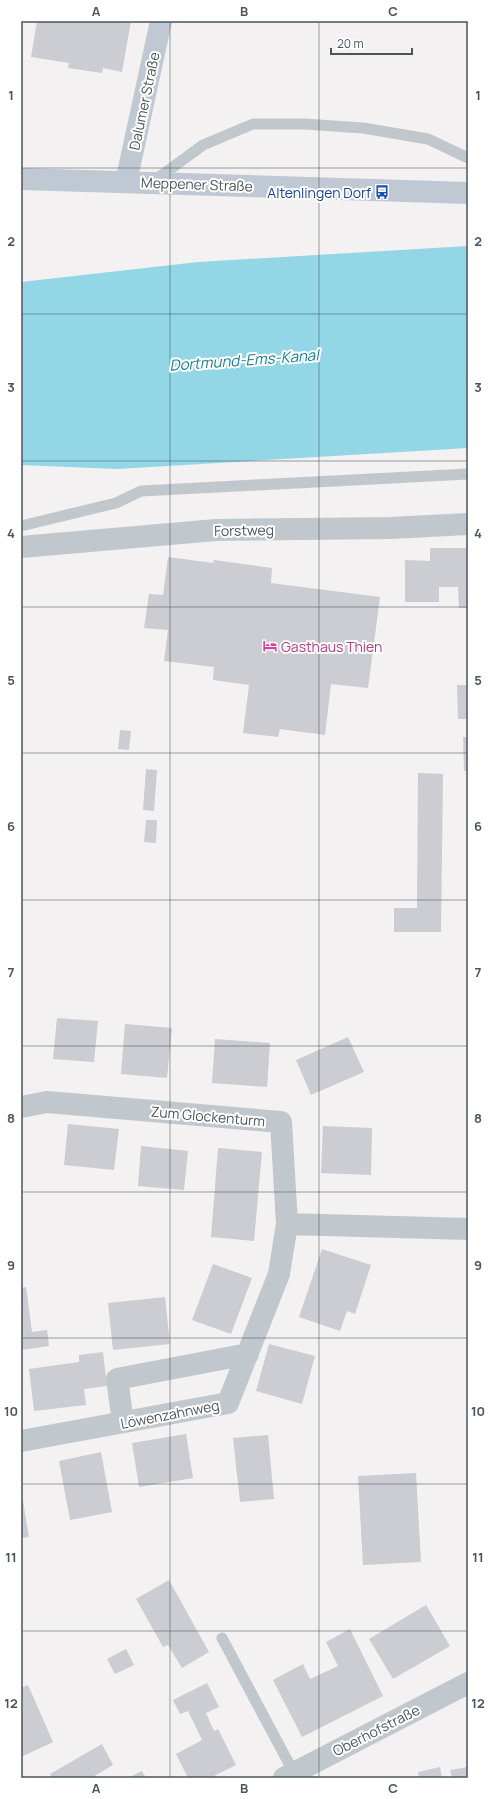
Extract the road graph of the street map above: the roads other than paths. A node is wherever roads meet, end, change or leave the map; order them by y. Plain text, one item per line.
1 (161, 21) edge
2 (468, 158) edge
3 (21, 179) edge
4 (126, 182) junction
5 (153, 182) junction
6 (468, 193) edge
7 (468, 474) edge
8 (468, 524) edge
9 (21, 526) edge
10 (21, 547) edge
11 (21, 1107) edge
12 (288, 1224) junction
13 (468, 1229) edge
14 (248, 1354) junction
15 (123, 1422) junction
16 (21, 1442) edge
17 (222, 1638) dead end
18 (468, 1683) edge
19 (289, 1775) edge

1 - 4 main road, Dalumer Straße
2 - 5 lane
3 - 4 main road, Meppener Straße
4 - 5 main road, Meppener Straße
5 - 6 main road, Meppener Straße
7 - 9 lane
8 - 10 street, Forstweg
11 - 12 street, Zum Glockenturm
12 - 13 street
12 - 14 street, Löwenzahnweg
14 - 15 street, Löwenzahnweg
14 - 15 street
15 - 16 street, Löwenzahnweg
17 - 19 lane
18 - 19 street, Oberhofstraße

